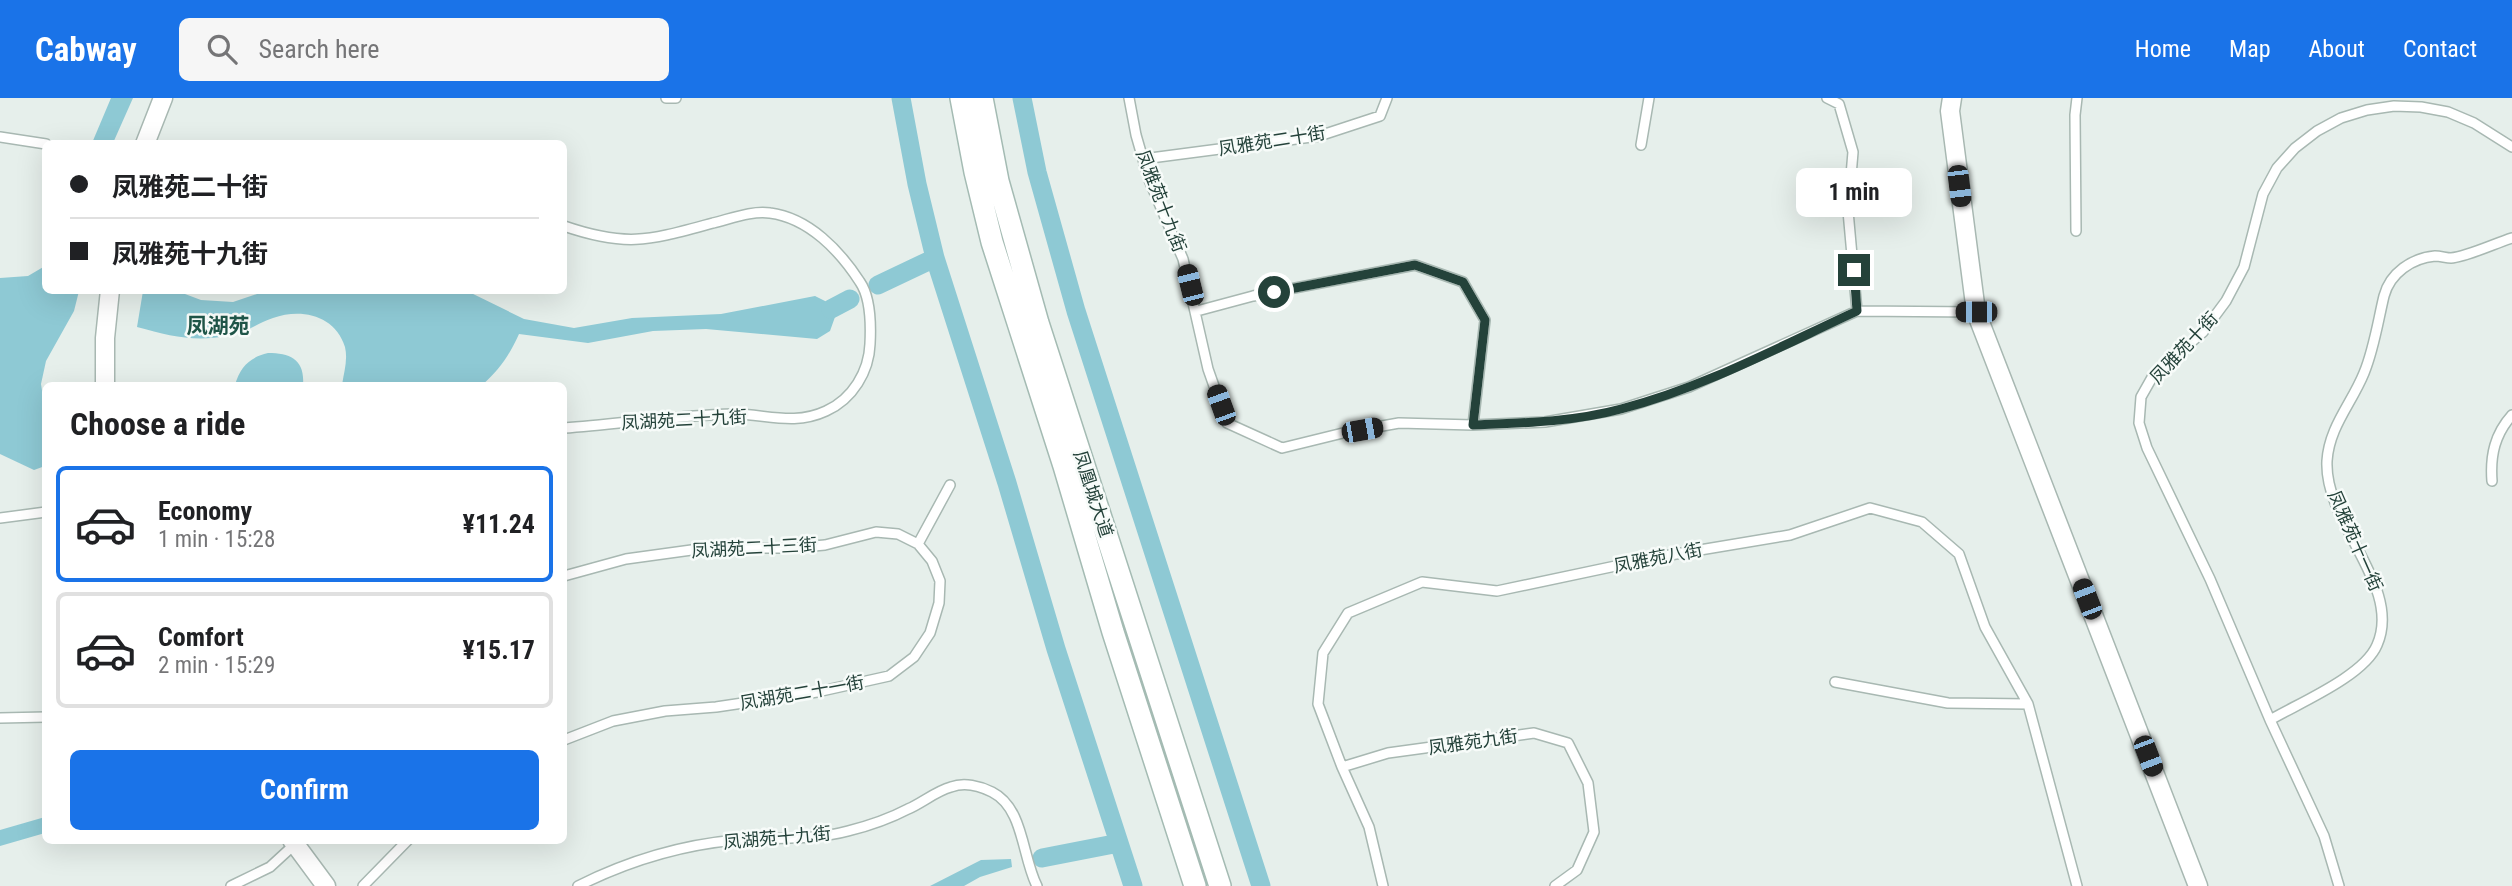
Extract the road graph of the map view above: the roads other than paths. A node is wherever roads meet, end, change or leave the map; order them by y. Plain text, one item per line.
1 (163, 98) edge
2 (666, 98) edge
3 (676, 98) edge
4 (961, 98) edge
5 (982, 98) edge
6 (1129, 98) edge
7 (1387, 98) edge
8 (1649, 98) edge
9 (1827, 98) edge
10 (1952, 98) edge
11 (2077, 98) edge
12 (0, 136) edge
13 (147, 140) edge
14 (42, 143) edge
15 (1641, 145) dead end
16 (2512, 148) edge
17 (1143, 159) junction
18 (567, 227) edge
19 (2076, 232) dead end
20 (2512, 238) edge
21 (110, 294) edge
22 (1196, 311) junction
23 (1857, 311) junction
24 (1976, 312) junction
25 (104, 382) edge
26 (2512, 415) edge
27 (1473, 425) junction
28 (567, 428) edge
29 (2492, 481) dead end
30 (950, 485) dead end
31 (42, 513) edge
32 (0, 518) edge
33 (918, 544) junction
34 (567, 575) edge
35 (1835, 681) dead end
36 (2028, 704) junction
37 (42, 717) edge
38 (0, 718) edge
39 (2270, 720) junction
40 (567, 739) edge
41 (1342, 767) junction
42 (292, 844) edge
43 (295, 844) edge
44 (404, 844) edge
45 (231, 886) edge
46 (326, 886) edge
47 (363, 886) edge
48 (578, 886) edge
49 (1037, 886) edge
50 (1195, 886) edge
51 (1220, 886) edge
52 (1382, 886) edge
53 (1555, 886) edge
54 (2077, 886) edge
55 (2198, 886) edge
56 (2339, 886) edge

1 - 13 street
2 - 3 lane
4 - 50 main road, 凤凰城大道
5 - 51 main road, 凤凰城大道
6 - 17 lane, 凤雅苑十九街
7 - 17 lane, 凤雅苑二十街
8 - 15 lane
9 - 23 lane
10 - 24 street
11 - 19 lane
12 - 14 lane
16 - 39 lane, 凤雅苑十街
17 - 22 lane, 凤雅苑十九街
18 - 28 lane, 凤湖苑二十九街
20 - 39 lane, 凤雅苑十一街
21 - 25 street
22 - 27 lane, 凤雅苑十九街
22 - 27 lane
23 - 24 lane
23 - 27 lane, 凤雅苑十九街
24 - 55 street
26 - 29 lane
30 - 33 lane
31 - 32 lane
33 - 34 lane, 凤湖苑二十三街
33 - 40 lane, 凤湖苑二十一街
35 - 36 lane
36 - 41 lane, 凤雅苑八街
36 - 54 lane, 凤雅苑八街
37 - 38 lane
39 - 56 lane, 凤雅苑十街
41 - 52 lane
41 - 53 lane, 凤雅苑九街
42 - 45 lane
43 - 46 street
44 - 47 lane
48 - 49 lane, 凤湖苑十九街

